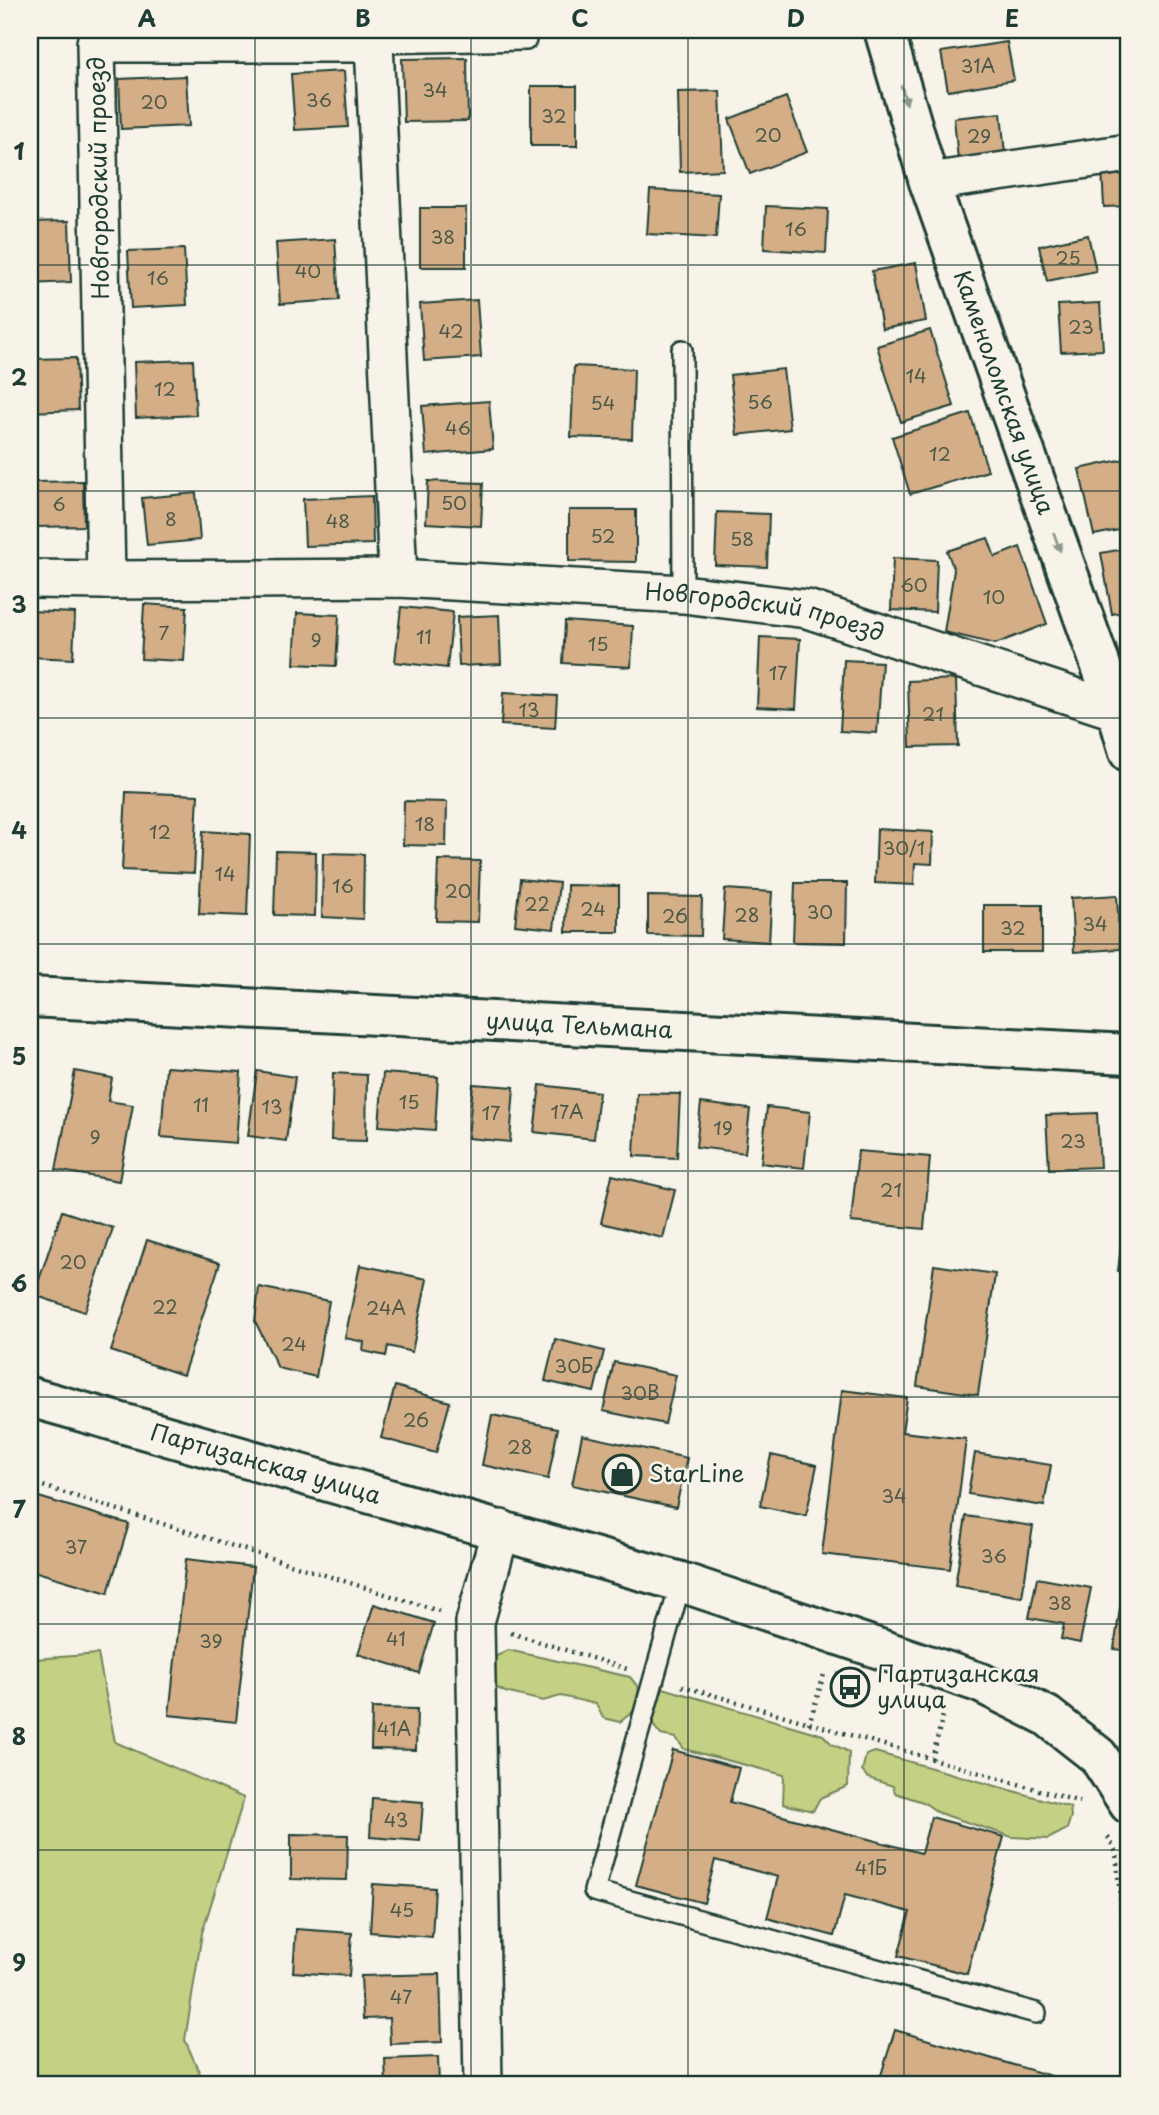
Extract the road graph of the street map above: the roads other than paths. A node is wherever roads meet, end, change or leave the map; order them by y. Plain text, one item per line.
1 (884, 30) edge
2 (526, 40) dead end
3 (374, 43) junction
4 (1129, 153) edge
5 (929, 182) junction
6 (682, 350) dead end
7 (398, 578) junction
8 (30, 579) edge
9 (106, 580) junction
10 (683, 594) junction
11 (1117, 711) junction
12 (1129, 751) edge
13 (30, 997) edge
14 (1129, 1054) edge
15 (30, 1397) edge
16 (501, 1529) junction
17 (681, 1582) junction
18 (1129, 1804) edge
19 (1036, 2013) dead end
20 (483, 2085) edge

1 -> 5 street, Каменоломская улица
2 - 3 lane
3 - 7 street
3 - 9 street, Новгородский проезд
4 - 5 street
5 -> 11 street, Каменоломская улица
6 - 10 lane
7 - 9 street, Новгородский проезд
7 - 10 street, Новгородский проезд
8 - 9 street, Новгородский проезд
10 - 11 street, Новгородский проезд
11 - 12 street, Каменоломская улица
13 - 14 street, улица Тельмана
15 - 16 street, Партизанская улица
16 - 17 street, Партизанская улица
16 - 20 street
17 - 18 street, Партизанская улица
17 - 19 lane

